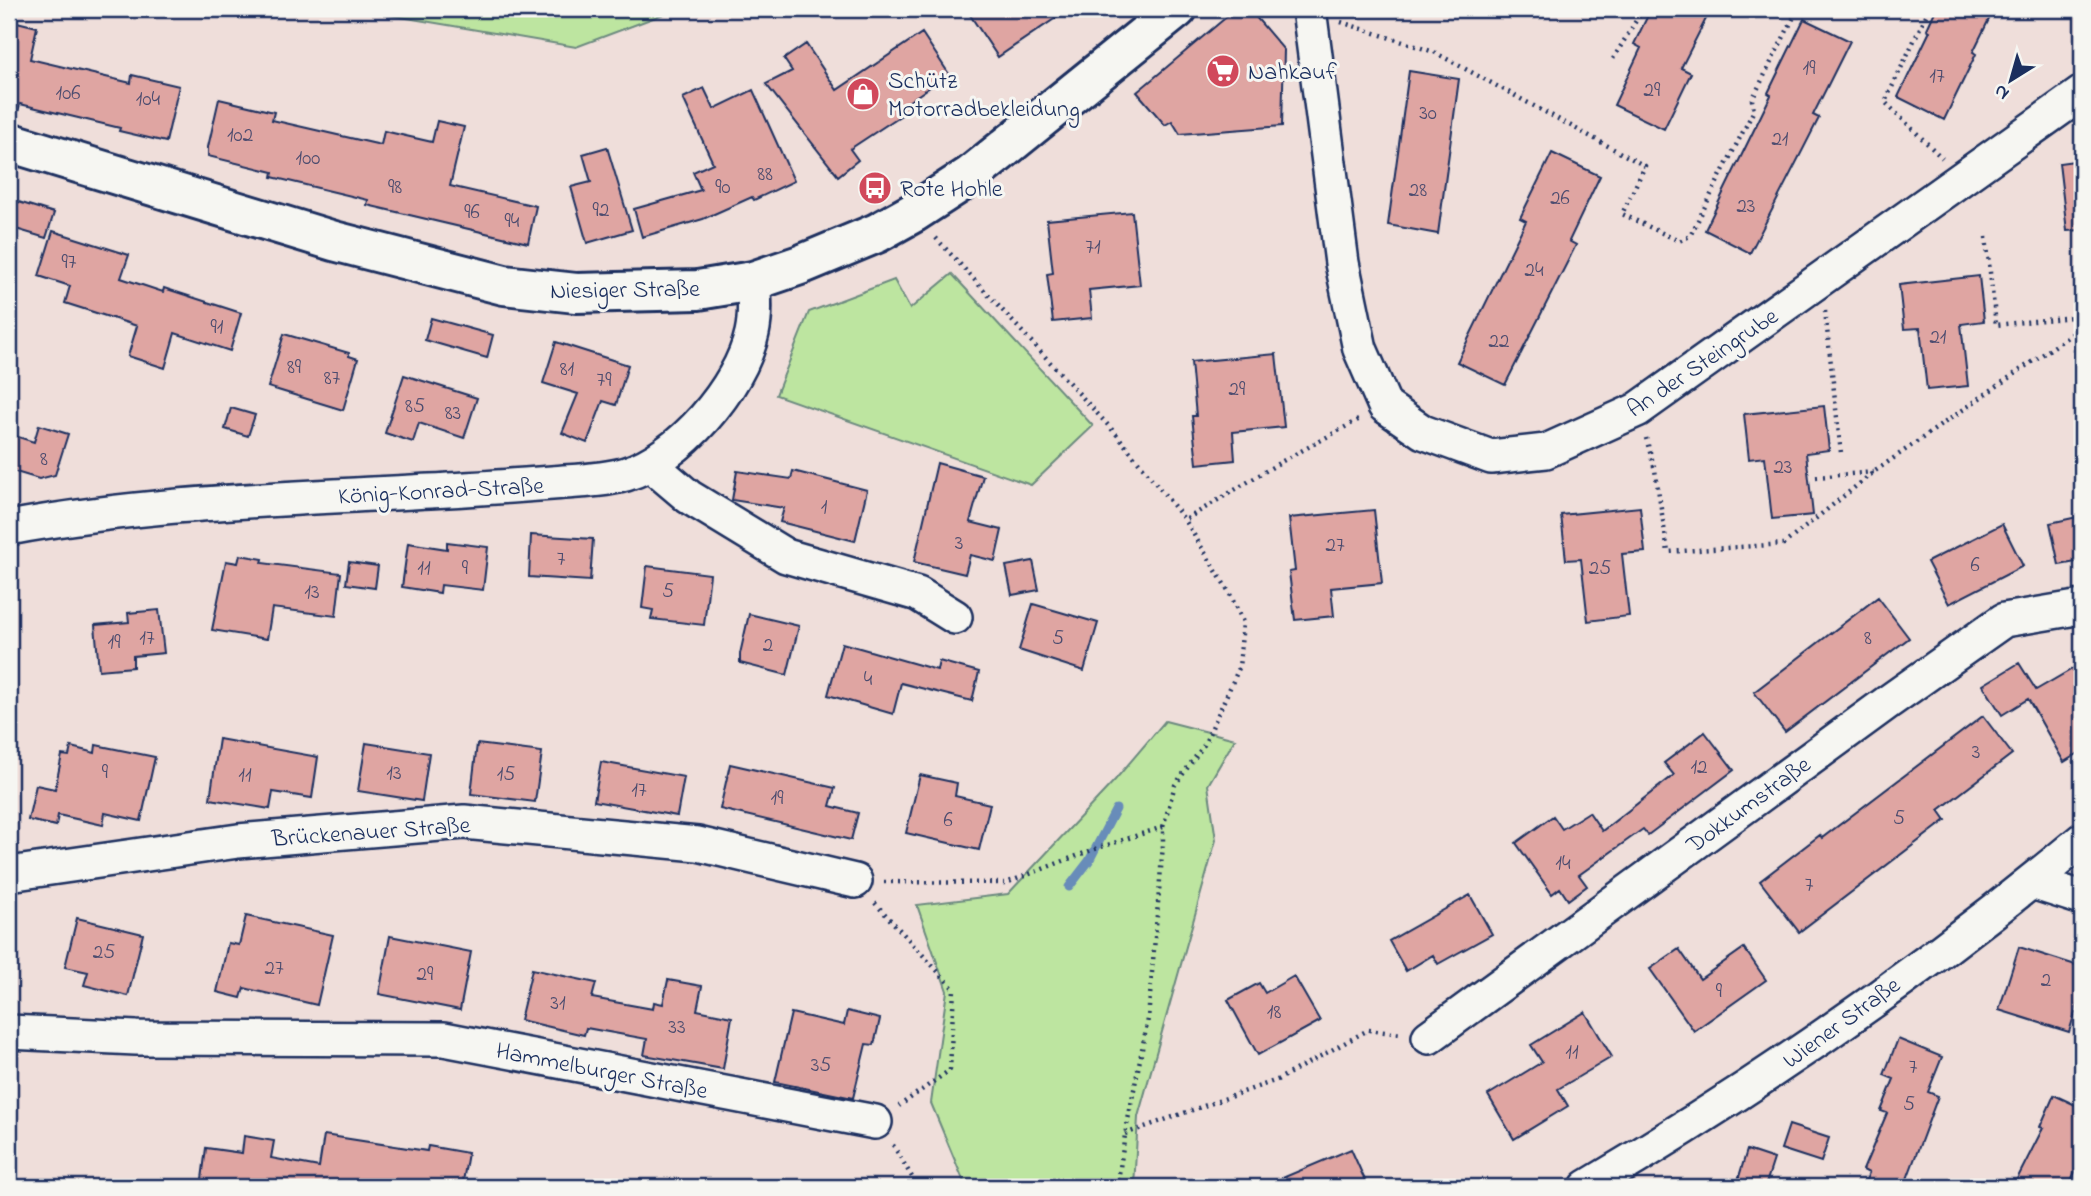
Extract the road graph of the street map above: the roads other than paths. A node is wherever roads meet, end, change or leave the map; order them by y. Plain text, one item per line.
1 (1177, 9) edge
2 (1309, 11) edge
3 (2082, 93) edge
4 (9, 142) edge
5 (753, 281) junction
6 (650, 464) junction
7 (9, 528) edge
8 (2082, 607) edge
9 (955, 617) dead end
10 (2082, 841) edge
11 (9, 874) edge
12 (855, 881) road end
13 (2032, 882) junction
14 (2082, 898) edge
15 (9, 1032) edge
16 (1429, 1037) road end
17 (875, 1122) road end
18 (1606, 1183) edge

1 - 5 main road, Niesiger Straße
2 - 3 street, An der Steingrube
4 - 5 main road, Niesiger Straße
5 - 6 street, König-Konrad-Straße
6 - 7 street, König-Konrad-Straße
6 - 9 street
8 - 16 street, Dokkumstraße
10 - 13 street, Wiener Straße
11 - 12 street, Brückenauer Straße
13 - 14 street
13 - 18 street, Wiener Straße
15 - 17 street, Hammelburger Straße

